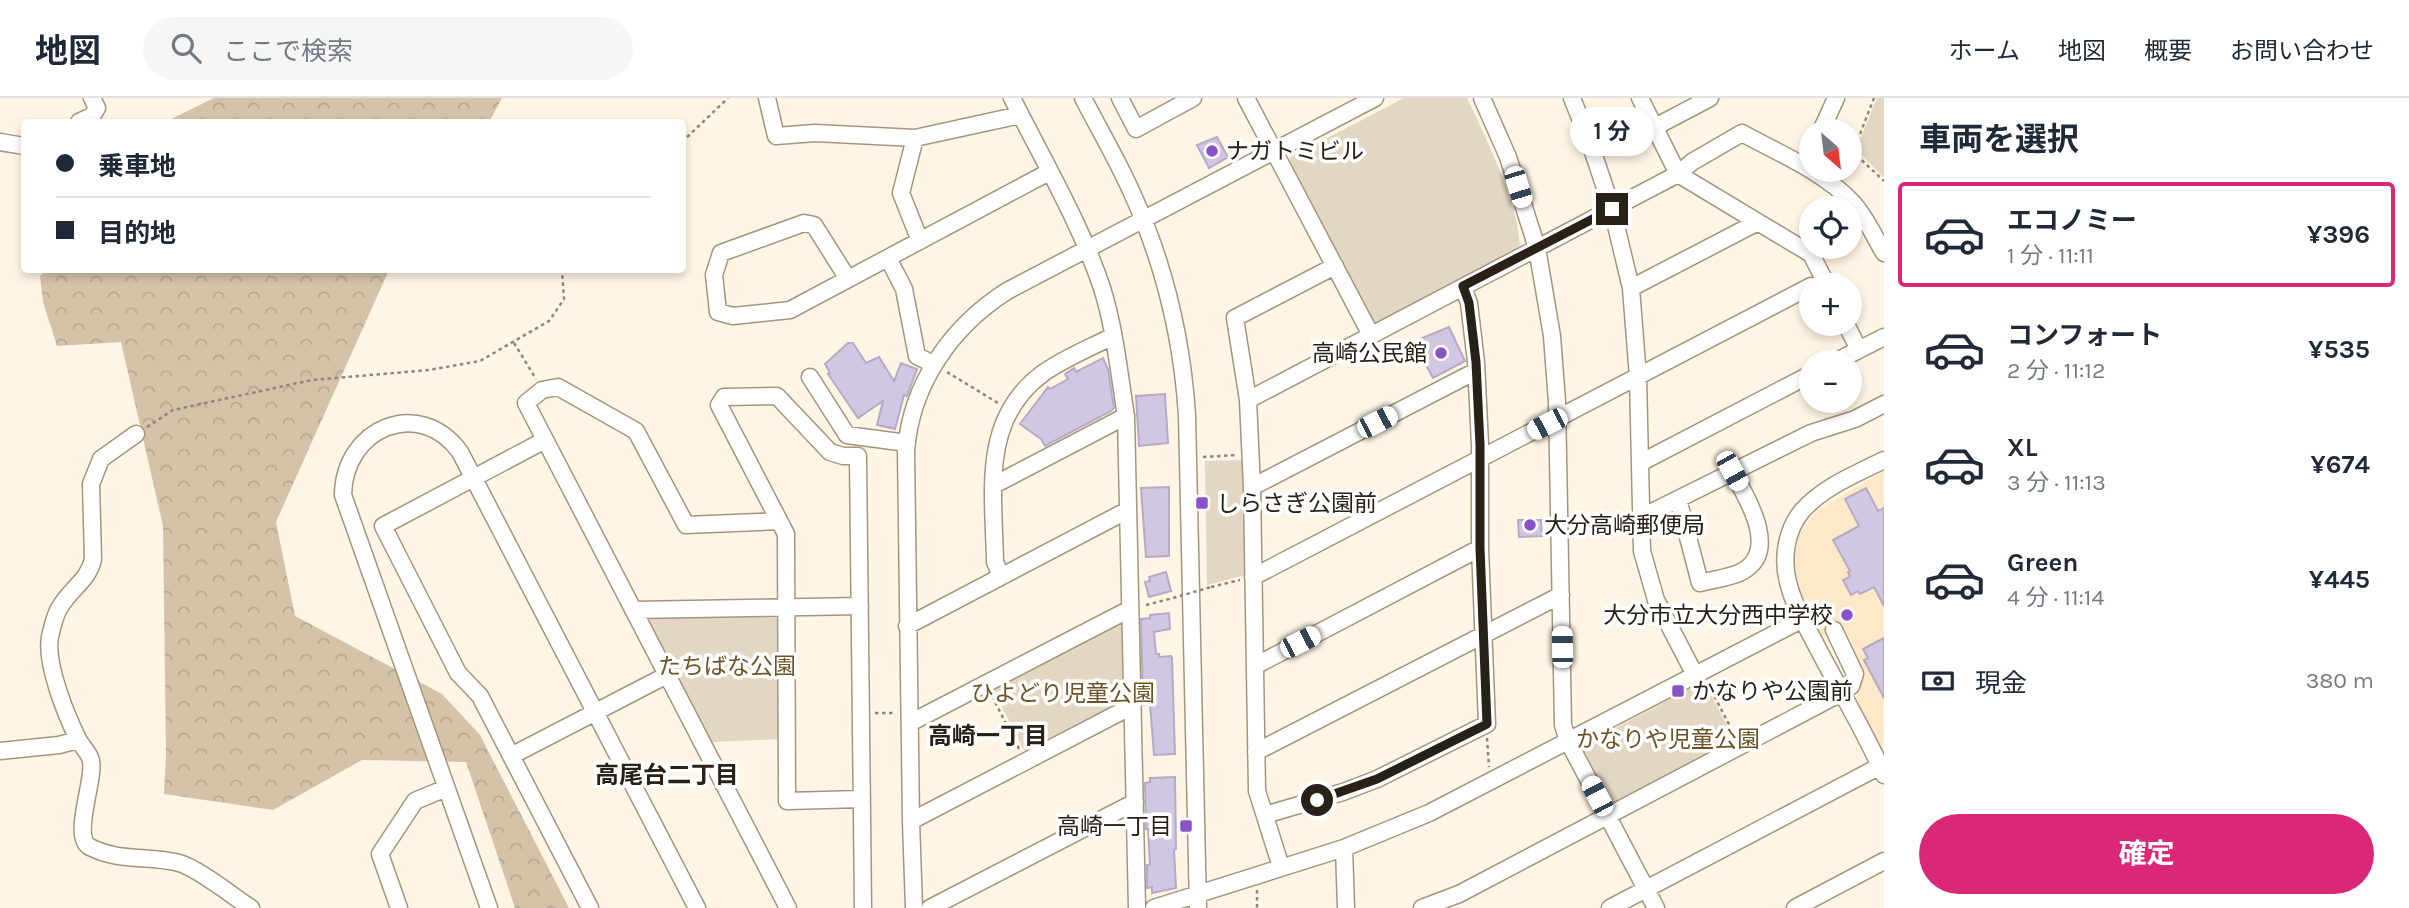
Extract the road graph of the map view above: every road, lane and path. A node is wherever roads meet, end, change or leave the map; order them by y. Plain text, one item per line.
1 (92, 98) edge
2 (728, 98) edge
3 (767, 98) edge
4 (1012, 98) edge
5 (1083, 98) edge
6 (1120, 98) edge
7 (1193, 98) edge
8 (1246, 98) edge
9 (1375, 98) edge
10 (1482, 98) edge
11 (1572, 98) edge
12 (1640, 98) edge
13 (1710, 98) edge
14 (1836, 98) edge
15 (1874, 98) edge
16 (1020, 115) junction
17 (86, 119) edge
18 (1826, 119) edge
19 (1655, 127) junction
20 (686, 138) edge
21 (915, 138) junction
22 (0, 142) edge
23 (21, 146) edge
24 (1274, 151) junction
25 (1799, 157) edge
26 (1049, 172) junction
27 (1678, 174) junction
28 (1884, 181) edge
29 (1831, 182) edge
30 (1612, 209) junction
31 (1144, 219) junction
32 (1758, 222) junction
33 (920, 241) junction
34 (1537, 248) junction
35 (1088, 249) junction
36 (1884, 253) edge
37 (888, 258) junction
38 (1335, 266) junction
39 (562, 273) edge
40 (1816, 273) edge
41 (848, 279) junction
42 (1463, 286) junction
43 (1631, 288) junction
44 (1799, 294) edge
45 (1371, 335) junction
46 (1114, 336) junction
47 (1852, 336) edge
48 (1884, 337) edge
49 (514, 343) junction
50 (1859, 350) joint
51 (933, 364) junction
52 (1476, 371) junction
53 (810, 377) dead end
54 (1638, 377) junction
55 (1799, 380) edge
56 (542, 390) junction
57 (1248, 400) junction
58 (1884, 404) edge
59 (1010, 410) junction
60 (1126, 416) junction
61 (1558, 418) junction
62 (136, 434) joint
63 (545, 440) junction
64 (906, 443) junction
65 (1251, 455) junction
66 (1203, 457) dead end
67 (1479, 459) junction
68 (1884, 460) edge
69 (1640, 463) junction
70 (1732, 471) junction
71 (474, 478) junction
72 (993, 485) junction
73 (1252, 487) junction
74 (1678, 499) junction
75 (1128, 510) junction
76 (1642, 517) junction
77 (779, 521) junction
78 (1480, 548) junction
79 (1002, 576) junction
80 (1253, 577) junction
81 (1561, 595) junction
82 (860, 606) junction
83 (787, 607) junction
84 (1130, 609) junction
85 (633, 610) junction
86 (1802, 619) junction
87 (907, 626) junction
88 (1834, 630) dead end
89 (1483, 635) junction
90 (1255, 666) junction
91 (667, 675) junction
92 (1700, 677) junction
93 (985, 684) junction
94 (1841, 693) junction
95 (1132, 706) junction
96 (596, 712) junction
97 (861, 714) junction
98 (905, 718) junction
99 (1487, 724) junction
100 (78, 740) junction
101 (1568, 741) junction
102 (1740, 747) junction
103 (0, 751) edge
104 (1256, 752) junction
105 (511, 756) junction
106 (1025, 762) junction
107 (1883, 769) edge
108 (1489, 770) dead end
109 (446, 788) junction
110 (862, 799) junction
111 (1135, 802) junction
112 (1265, 815) junction
113 (1607, 815) junction
114 (911, 821) junction
115 (1344, 848) junction
116 (1884, 861) edge
117 (1281, 867) junction
118 (1257, 887) dead end
119 (1646, 889) junction
120 (1198, 901) edge
121 (251, 908) edge
122 (399, 908) edge
123 (489, 908) edge
124 (590, 908) edge
125 (697, 908) edge
126 (788, 908) edge
127 (863, 908) edge
128 (914, 908) edge
129 (930, 908) edge
130 (1137, 908) edge
131 (1154, 908) edge
132 (1257, 908) edge
133 (1346, 908) edge
134 (1422, 908) edge
135 (1610, 908) edge
136 (1656, 908) edge
137 (1795, 908) edge

1 - 17 street
2 - 20 path
3 - 21 street
4 - 16 street
5 - 31 street
6 - 7 street
8 - 24 street
9 - 24 street
10 - 34 street
11 - 30 street
12 - 19 street
13 - 19 street
14 - 18 street
15 - 28 path
16 - 21 street
16 - 26 street
19 - 27 street
21 - 33 street
22 - 23 street
24 - 31 street
24 - 38 street
25 - 27 street
26 - 33 street
26 - 35 street
27 - 30 street
27 - 32 street
29 - 36 street
30 - 34 street
30 - 43 street
31 - 35 street
31 - 120 street
32 - 40 street
32 - 43 street
33 - 37 street
34 - 42 street
34 - 61 street
35 - 46 street
35 - 51 street
37 - 41 street
37 - 51 street
38 - 45 street
38 - 57 street
39 - 49 path
41 - 41 street
42 - 45 street
42 - 52 street
43 - 54 street
44 - 54 street
45 - 57 street
46 - 59 street
46 - 60 street
47 - 50 street
48 - 50 street
49 - 56 path
49 - 62 path
51 - 59 path
51 - 64 street
52 - 67 street
52 - 73 street
53 - 64 street
54 - 61 street
54 - 69 street
55 - 69 street
56 - 63 street
56 - 77 street
57 - 65 street
58 - 70 street
59 - 72 street
60 - 72 street
60 - 75 street
61 - 67 street
61 - 81 street
62 - 100 street
63 - 71 street
63 - 85 street
64 - 87 street
65 - 66 path
65 - 73 street
67 - 78 street
67 - 80 street
68 - 86 street
69 - 76 street
70 - 74 street
70 - 74 street
71 - 96 street
71 - 105 street
71 - 109 street
72 - 79 street
73 - 80 street
74 - 76 street
75 - 79 street
75 - 84 street
76 - 92 street
77 - 82 street
77 - 83 street
78 - 89 street
78 - 90 street
79 - 87 street
80 - 84 path, bridge
80 - 90 street
81 - 89 street
81 - 101 street
82 - 83 street
82 - 97 street
83 - 85 street
83 - 110 street
84 - 93 street
84 - 95 street
85 - 91 street
86 - 92 street
86 - 94 street
87 - 98 street
88 - 94 street
89 - 99 street
89 - 104 street
90 - 104 street
91 - 96 street
91 - 126 street
92 - 101 street
92 - 102 path
93 - 98 street
93 - 106 path
94 - 102 street
94 - 107 street
95 - 106 street
95 - 111 street
96 - 105 street
96 - 125 street
97 - 98 path
97 - 110 street
98 - 114 street
99 - 108 path
99 - 112 street
100 - 103 street
100 - 121 street
101 - 113 street
101 - 115 street
102 - 113 street
104 - 112 street
105 - 124 street
106 - 114 street
107 - 119 street
109 - 122 street
109 - 123 street
110 - 127 street
111 - 129 street
111 - 130 street
112 - 117 street
113 - 119 street
113 - 134 street
114 - 128 street
115 - 117 street
115 - 133 street
116 - 137 street
117 - 120 street
118 - 132 path
119 - 135 street
119 - 136 street
120 - 131 street

